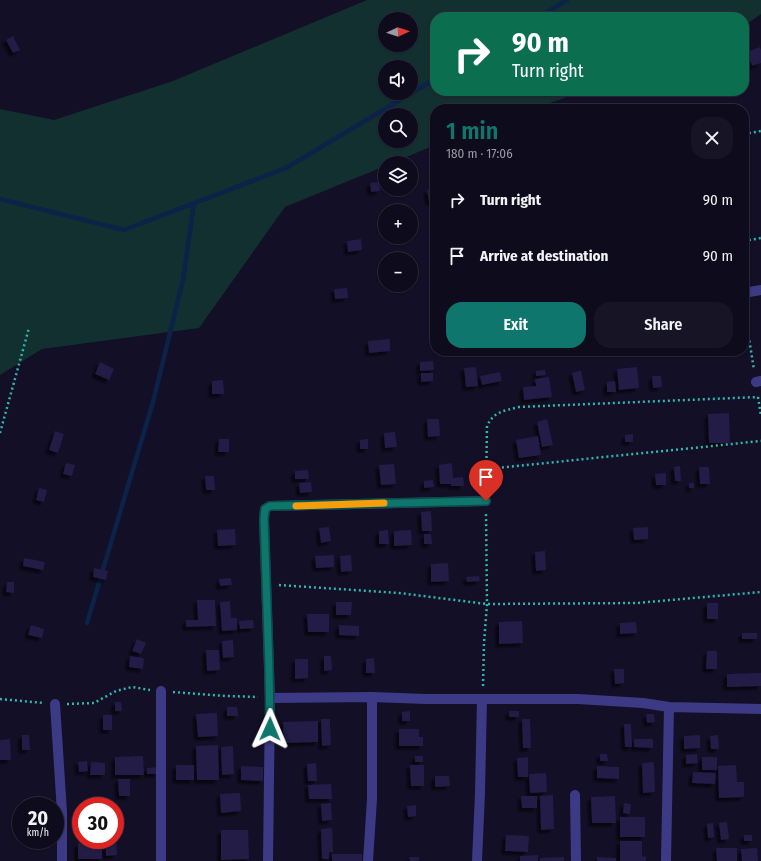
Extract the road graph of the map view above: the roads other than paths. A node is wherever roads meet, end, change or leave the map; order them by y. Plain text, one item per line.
1 (761, 290) edge
2 (749, 292) edge
3 (486, 501) road end
4 (161, 691) dead end
5 (372, 697) junction
6 (270, 698) junction
7 (482, 699) junction
8 (55, 704) road end
9 (669, 707) junction
10 (761, 709) edge
11 (575, 795) dead end
12 (62, 861) edge
13 (161, 861) edge
14 (268, 861) edge
15 (368, 861) edge
16 (477, 861) edge
17 (576, 861) edge
18 (666, 861) edge

1 - 2 street
3 - 6 street
4 - 13 street
5 - 6 street
5 - 7 street
5 - 15 street
6 - 14 street
7 - 9 street
7 - 16 street
8 - 12 street
9 - 10 street
9 - 18 street
11 - 17 street

